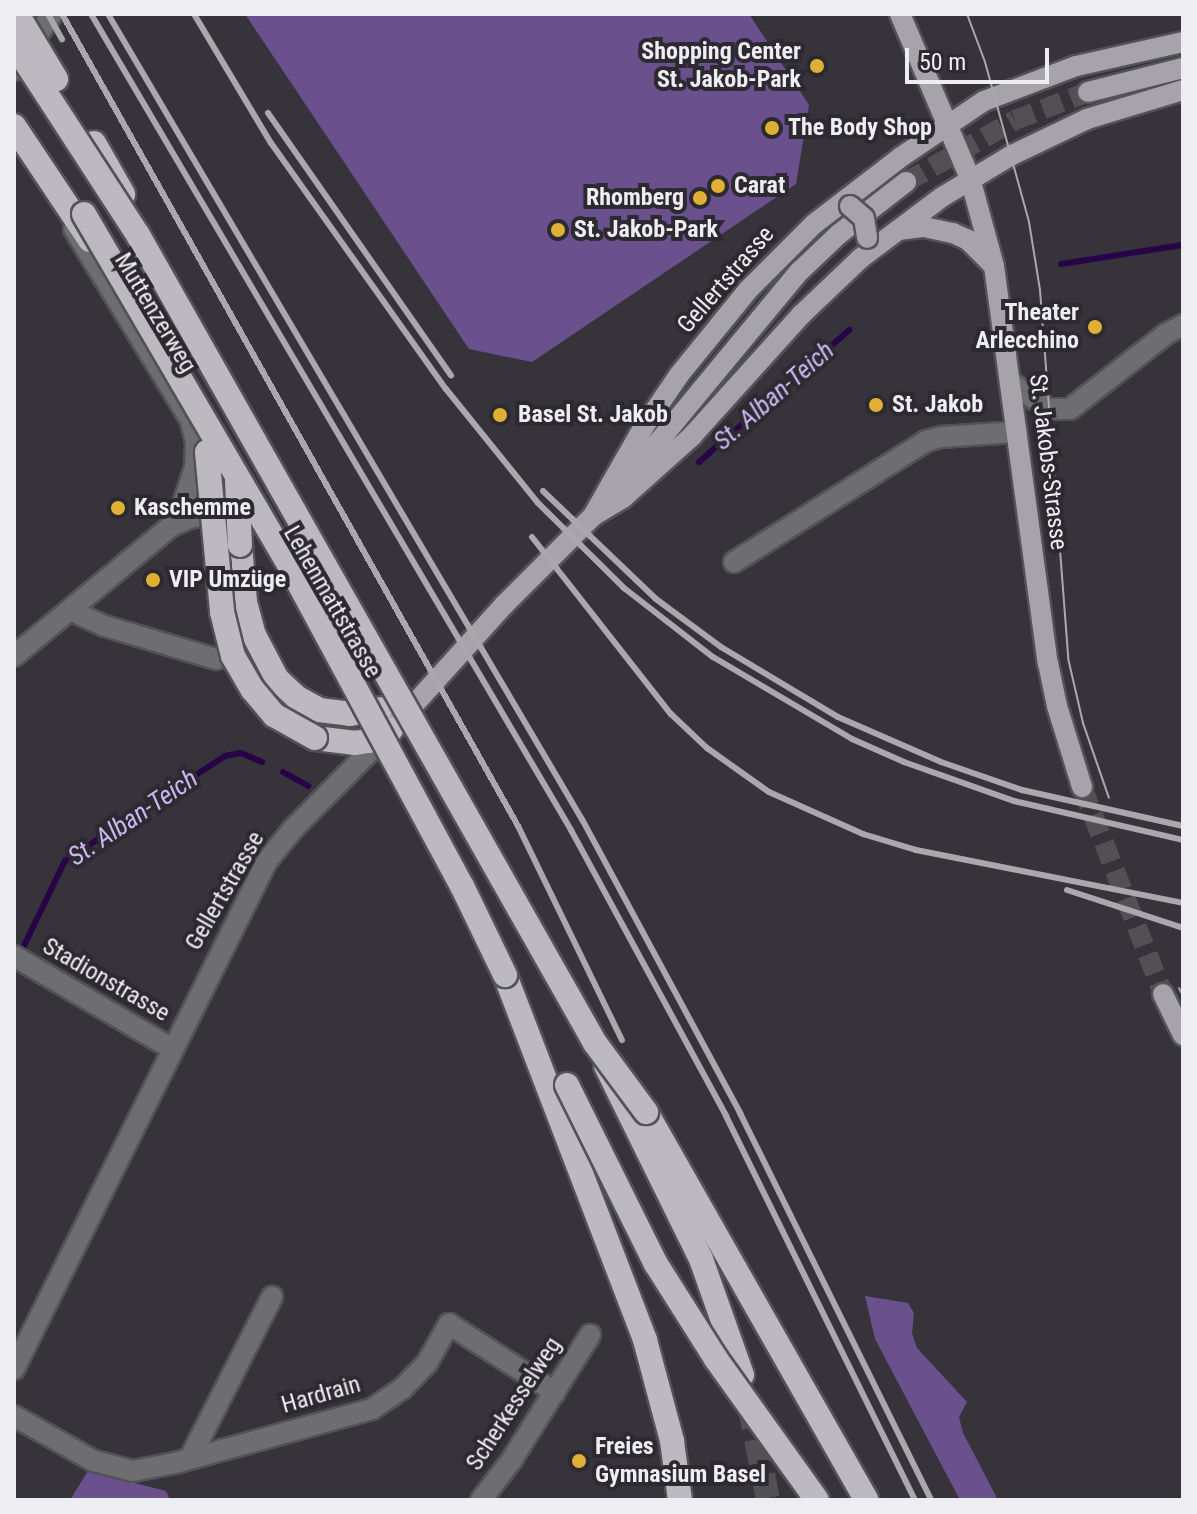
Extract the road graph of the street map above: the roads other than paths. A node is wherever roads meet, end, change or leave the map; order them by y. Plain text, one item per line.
1 (17, 14) edge
2 (52, 14) edge
3 (900, 14) edge
4 (1183, 42) edge
5 (14, 44) edge
6 (1183, 68) edge
7 (14, 70) edge
8 (1183, 90) edge
9 (1088, 92) tunnel mouth
10 (14, 107) edge
11 (948, 123) junction
12 (14, 126) edge
13 (14, 139) edge
14 (970, 178) junction
15 (906, 182) tunnel mouth
16 (844, 205) junction
17 (898, 230) junction
18 (864, 248) junction
19 (994, 266) junction
20 (1183, 325) edge
21 (1012, 383) junction
22 (1017, 432) junction
23 (593, 516) junction
24 (171, 526) junction
25 (734, 562) dead end
26 (70, 610) junction
27 (14, 656) edge
28 (216, 659) dead end
29 (416, 699) joint
30 (386, 719) junction
31 (1082, 787) tunnel mouth
32 (14, 956) edge
33 (505, 975) junction
34 (1163, 994) tunnel mouth
35 (1183, 1035) edge
36 (171, 1048) junction
37 (637, 1115) junction
38 (272, 1297) dead end
39 (590, 1335) dead end
40 (14, 1369) edge
41 (742, 1375) tunnel mouth
42 (555, 1392) junction
43 (14, 1416) edge
44 (190, 1458) junction
45 (481, 1500) edge
46 (680, 1500) edge
47 (817, 1500) edge
48 (866, 1500) edge

1 - 30 highway, bridge
2 - 7 street
3 - 11 main road, St. Jakobs-Strasse
4 - 11 main road, Gellertstrasse
5 - 37 highway, bridge
6 - 9 main road
8 - 14 main road, Gellertstrasse
10 - 33 highway, bridge
11 - 14 main road, St. Jakobs-Strasse
11 - 16 main road, Gellertstrasse
12 - 30 highway, bridge
13 - 24 street, Muttenzerweg
14 - 17 main road, Gellertstrasse
14 - 19 main road, St. Jakobs-Strasse
15 - 23 main road
16 - 18 main road, bridge
16 - 23 main road, Gellertstrasse
17 - 18 main road, Gellertstrasse
17 - 19 main road
18 - 23 main road, Gellertstrasse
19 - 21 main road, St. Jakobs-Strasse
20 - 21 street
21 - 22 main road, St. Jakobs-Strasse
22 - 25 street
22 - 31 main road, St. Jakobs-Strasse
23 - 29 main road, Gellertstrasse
24 - 26 street, Lehenmattstrasse
24 - 30 street, Lehenmattstrasse
26 - 27 street, Lehenmattstrasse
26 - 28 street
29 - 30 main road, Lehenmattstrasse
30 - 36 street, Gellertstrasse
32 - 36 street, Stadionstrasse
33 - 46 highway
33 - 47 highway, bridge
34 - 35 main road
36 - 40 street, Gellertstrasse
37 - 41 highway
37 - 48 highway
38 - 44 street
39 - 42 street, Scherkesselweg
42 - 44 street, Hardrain
42 - 45 street, Scherkesselweg
43 - 44 street, Hardrain

